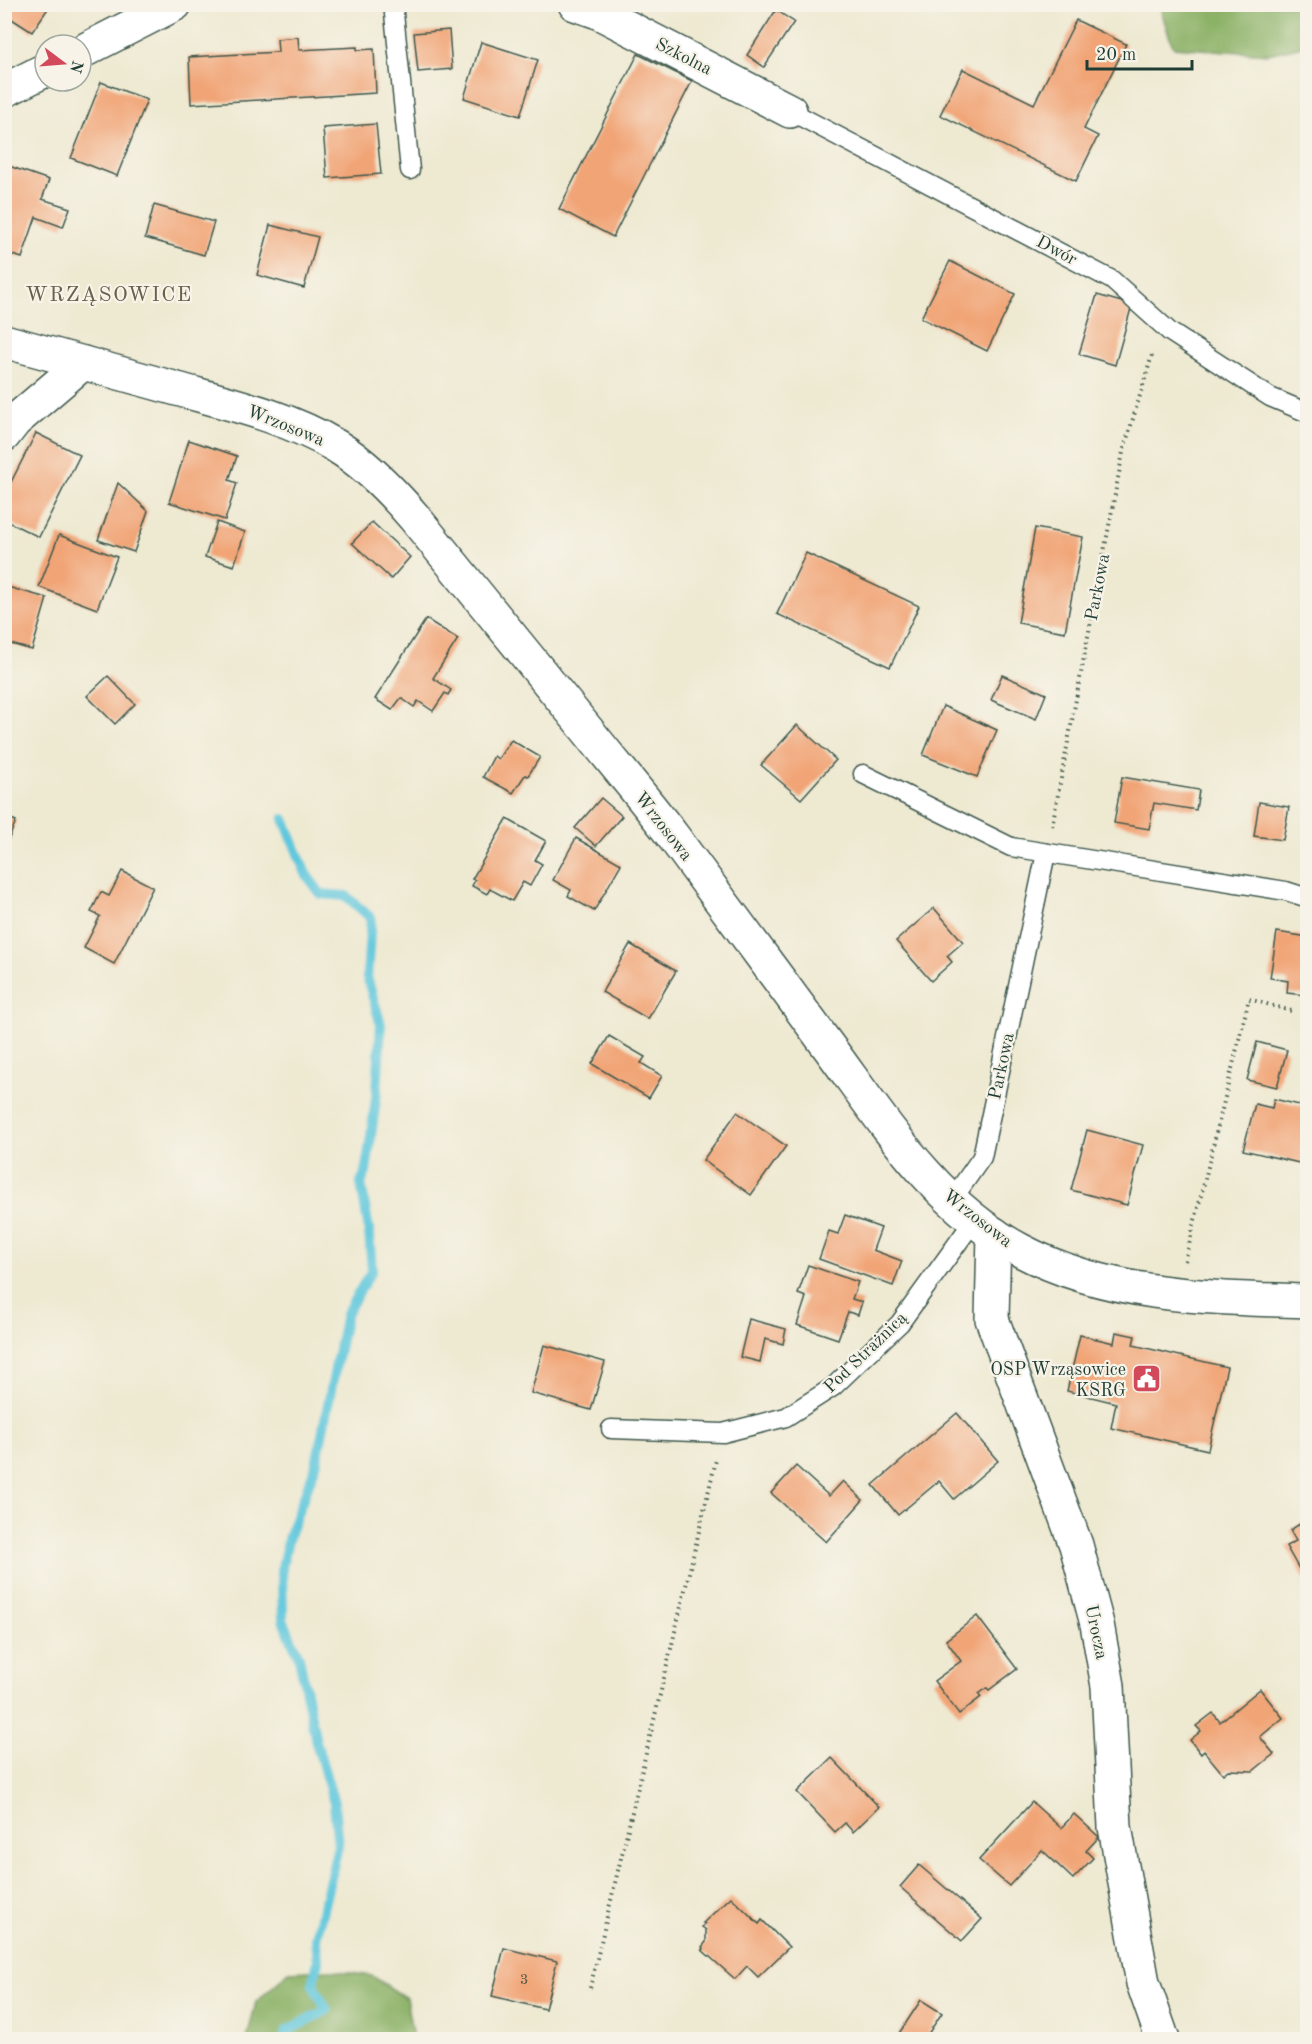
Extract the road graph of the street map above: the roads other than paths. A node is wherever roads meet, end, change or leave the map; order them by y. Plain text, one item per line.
1 (175, 4) edge
2 (393, 4) edge
3 (575, 4) edge
4 (93, 46) edge
5 (33, 76) edge
6 (4, 91) edge
7 (790, 111) joint
8 (410, 170) dead end
9 (4, 341) edge
10 (83, 363) junction
11 (1308, 413) edge
12 (4, 435) edge
13 (863, 774) dead end
14 (1046, 853) junction
15 (1308, 898) edge
16 (974, 1218) junction
17 (1308, 1301) edge
18 (611, 1429) dead end
19 (1163, 2040) edge

1 - 4 street
2 - 8 lane
3 - 7 street, Szkolna
5 - 6 street
7 - 11 lane, Dwór
9 - 10 street, Wrzosowa
10 - 12 street
10 - 16 street, Wrzosowa
13 - 14 lane
14 - 15 lane
14 - 16 lane, Parkowa
16 - 17 street, Wrzosowa
16 - 18 lane, Pod Strażnicą
16 - 19 street, Urocza

